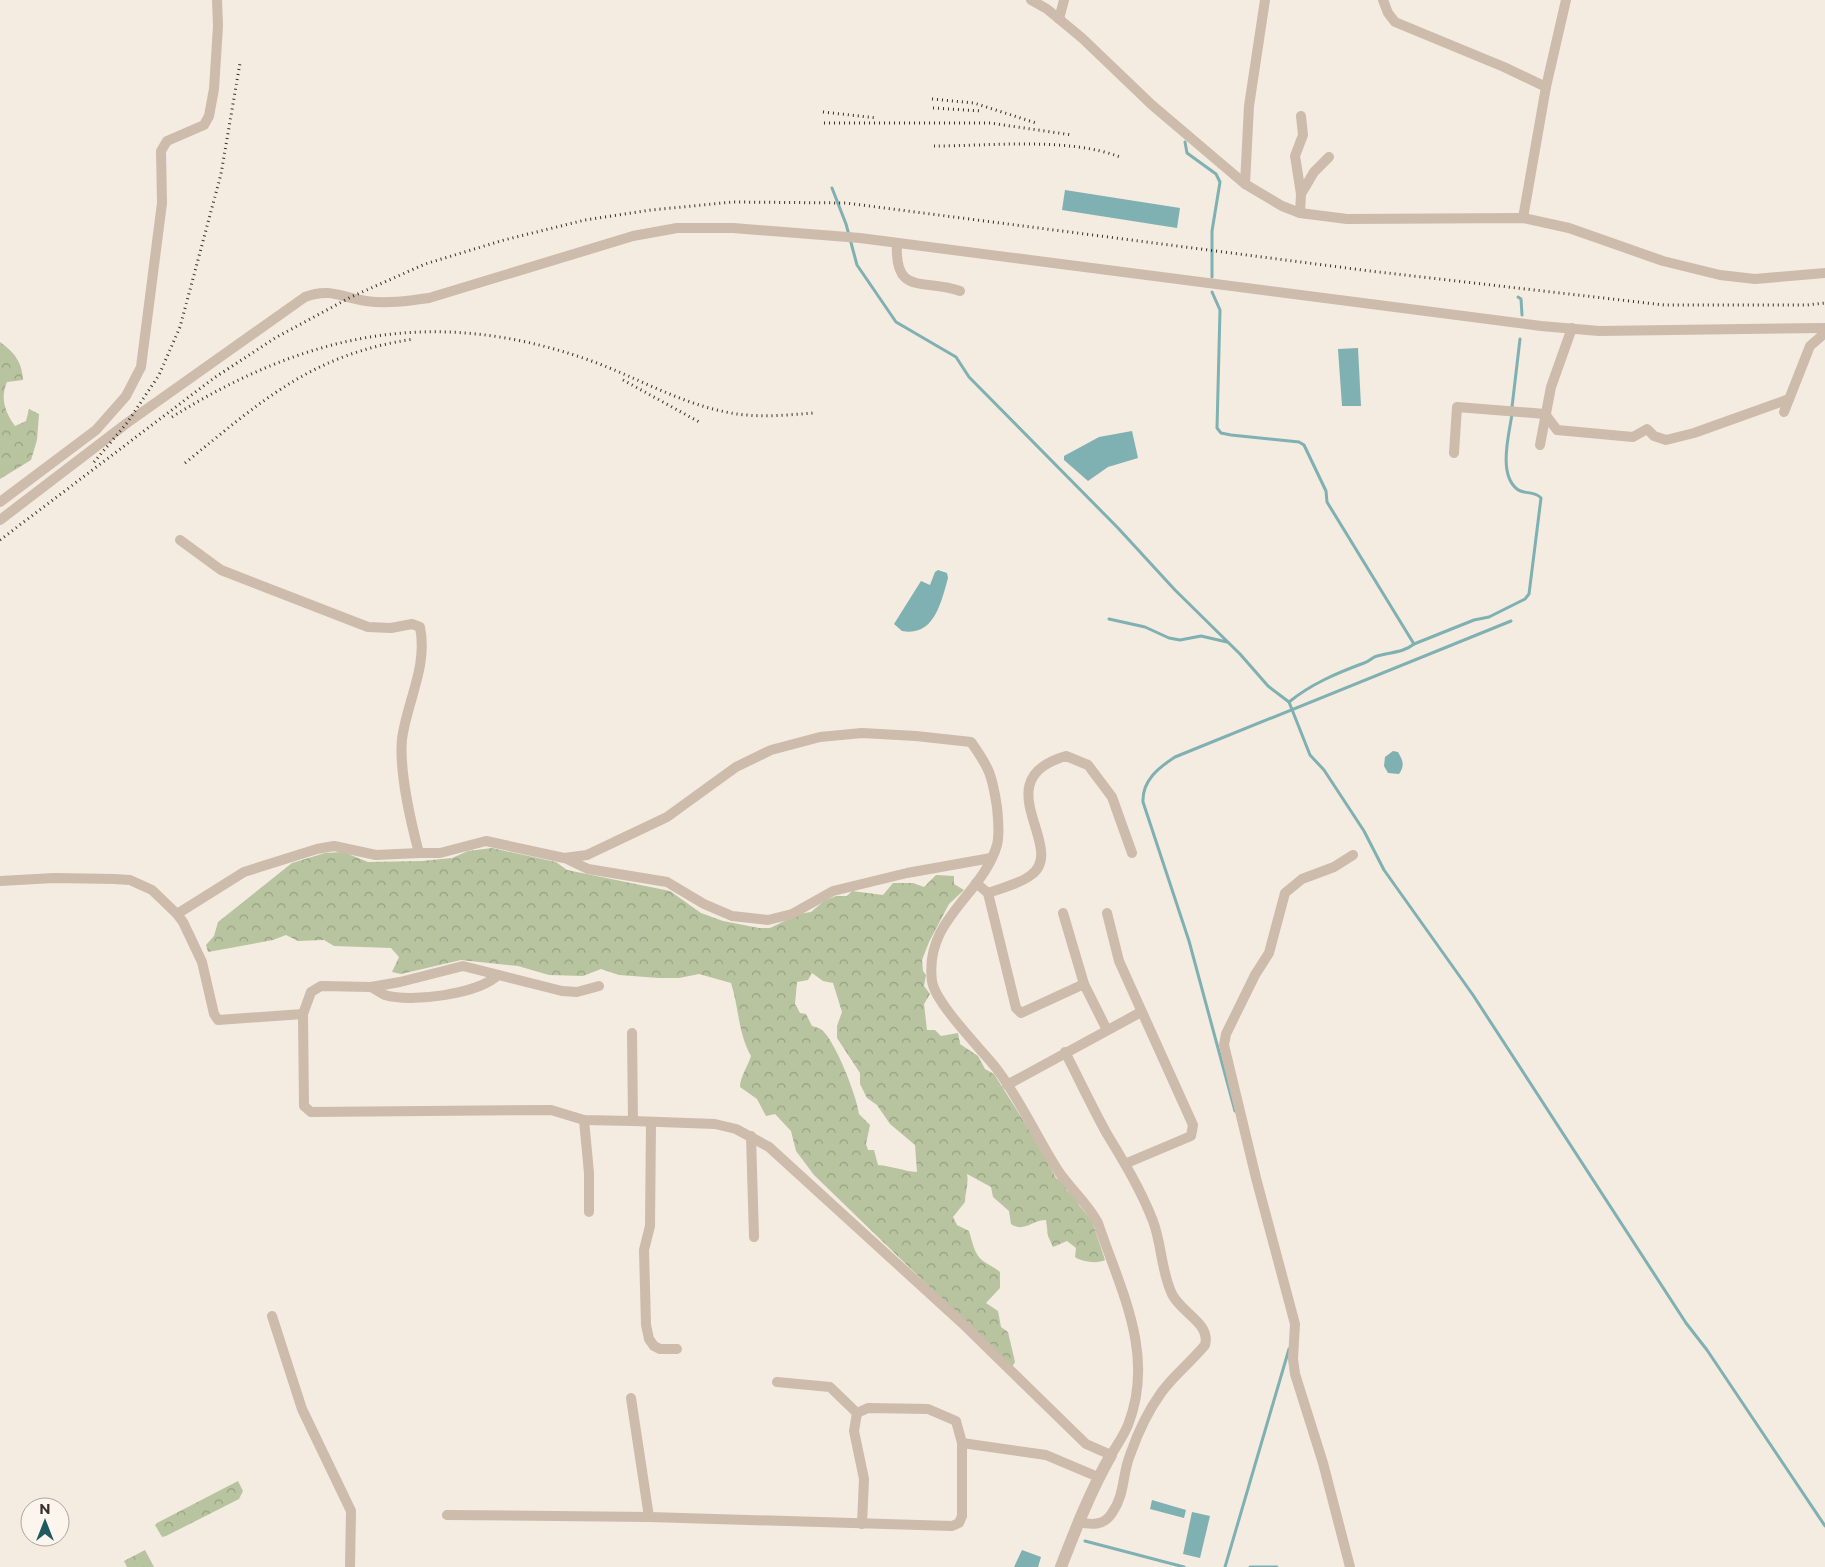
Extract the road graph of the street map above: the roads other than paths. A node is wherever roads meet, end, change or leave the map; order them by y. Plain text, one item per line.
1 (217, 0) edge
2 (1031, 0) edge
3 (1064, 0) edge
4 (1265, 0) edge
5 (1383, 0) edge
6 (1566, 0) edge
7 (1059, 19) junction
8 (1546, 87) junction
9 (1301, 116) dead end
10 (1328, 157) dead end
11 (1245, 184) junction
12 (1301, 194) junction
13 (1300, 212) junction
14 (1523, 218) junction
15 (897, 244) junction
16 (1825, 273) edge
17 (960, 291) dead end
18 (1572, 328) junction
19 (1825, 328) edge
20 (1825, 333) edge
21 (1788, 399) junction
22 (1784, 412) dead end
23 (1545, 414) junction
24 (1540, 445) dead end
25 (1454, 453) dead end
26 (0, 502) edge
27 (0, 520) edge
28 (180, 540) dead end
29 (418, 853) junction
30 (1132, 853) dead end
31 (1352, 855) dead end
32 (564, 858) junction
33 (991, 858) junction
34 (0, 881) edge
35 (976, 883) junction
36 (988, 894) junction
37 (1107, 913) dead end
38 (177, 914) junction
39 (1063, 914) dead end
40 (498, 975) junction
41 (1084, 984) junction
42 (599, 986) dead end
43 (371, 987) junction
44 (1141, 1012) junction
45 (303, 1014) junction
46 (1107, 1030) junction
47 (632, 1033) dead end
48 (1065, 1052) junction
49 (1007, 1085) junction
50 (584, 1120) junction
51 (633, 1121) junction
52 (651, 1122) junction
53 (750, 1136) junction
54 (1127, 1163) junction
55 (589, 1212) dead end
56 (754, 1237) dead end
57 (272, 1316) dead end
58 (677, 1349) dead end
59 (777, 1382) dead end
60 (630, 1398) dead end
61 (857, 1414) junction
62 (962, 1444) junction
63 (1112, 1455) junction
64 (1098, 1477) junction
65 (447, 1515) dead end
66 (650, 1517) junction
67 (1078, 1522) junction
68 (862, 1524) junction
69 (1350, 1566) edge
70 (350, 1567) edge
71 (1061, 1567) edge

1 - 26 street
2 - 7 street
3 - 7 street
4 - 11 street
5 - 8 street
6 - 8 street
7 - 11 street
8 - 14 street
9 - 12 street
10 - 12 street
11 - 13 street
12 - 13 street
13 - 14 street
14 - 16 street
15 - 17 street
15 - 18 street
15 - 27 street
18 - 19 street
18 - 23 street
20 - 21 street
21 - 22 street
21 - 23 street
23 - 24 street
23 - 25 street
28 - 29 street
29 - 32 street
29 - 38 street
30 - 36 street
31 - 69 street
32 - 33 street
32 - 33 street
33 - 35 street
34 - 38 street
35 - 36 street
35 - 49 street
36 - 41 street
37 - 44 street
38 - 45 street
39 - 41 street
40 - 42 street
40 - 43 street
40 - 43 street
41 - 46 street
43 - 45 street
44 - 46 street
44 - 54 street
45 - 50 street
46 - 48 street
47 - 51 street
48 - 49 street
48 - 54 street
49 - 63 street
50 - 51 street
50 - 55 street
51 - 52 street
52 - 53 street
52 - 58 street
53 - 56 street
53 - 63 street
54 - 67 street
57 - 70 street
59 - 61 street
60 - 66 street
61 - 62 street
61 - 68 street
62 - 64 street
62 - 68 street
63 - 64 street
64 - 67 street
65 - 66 street
66 - 68 street
67 - 71 street

